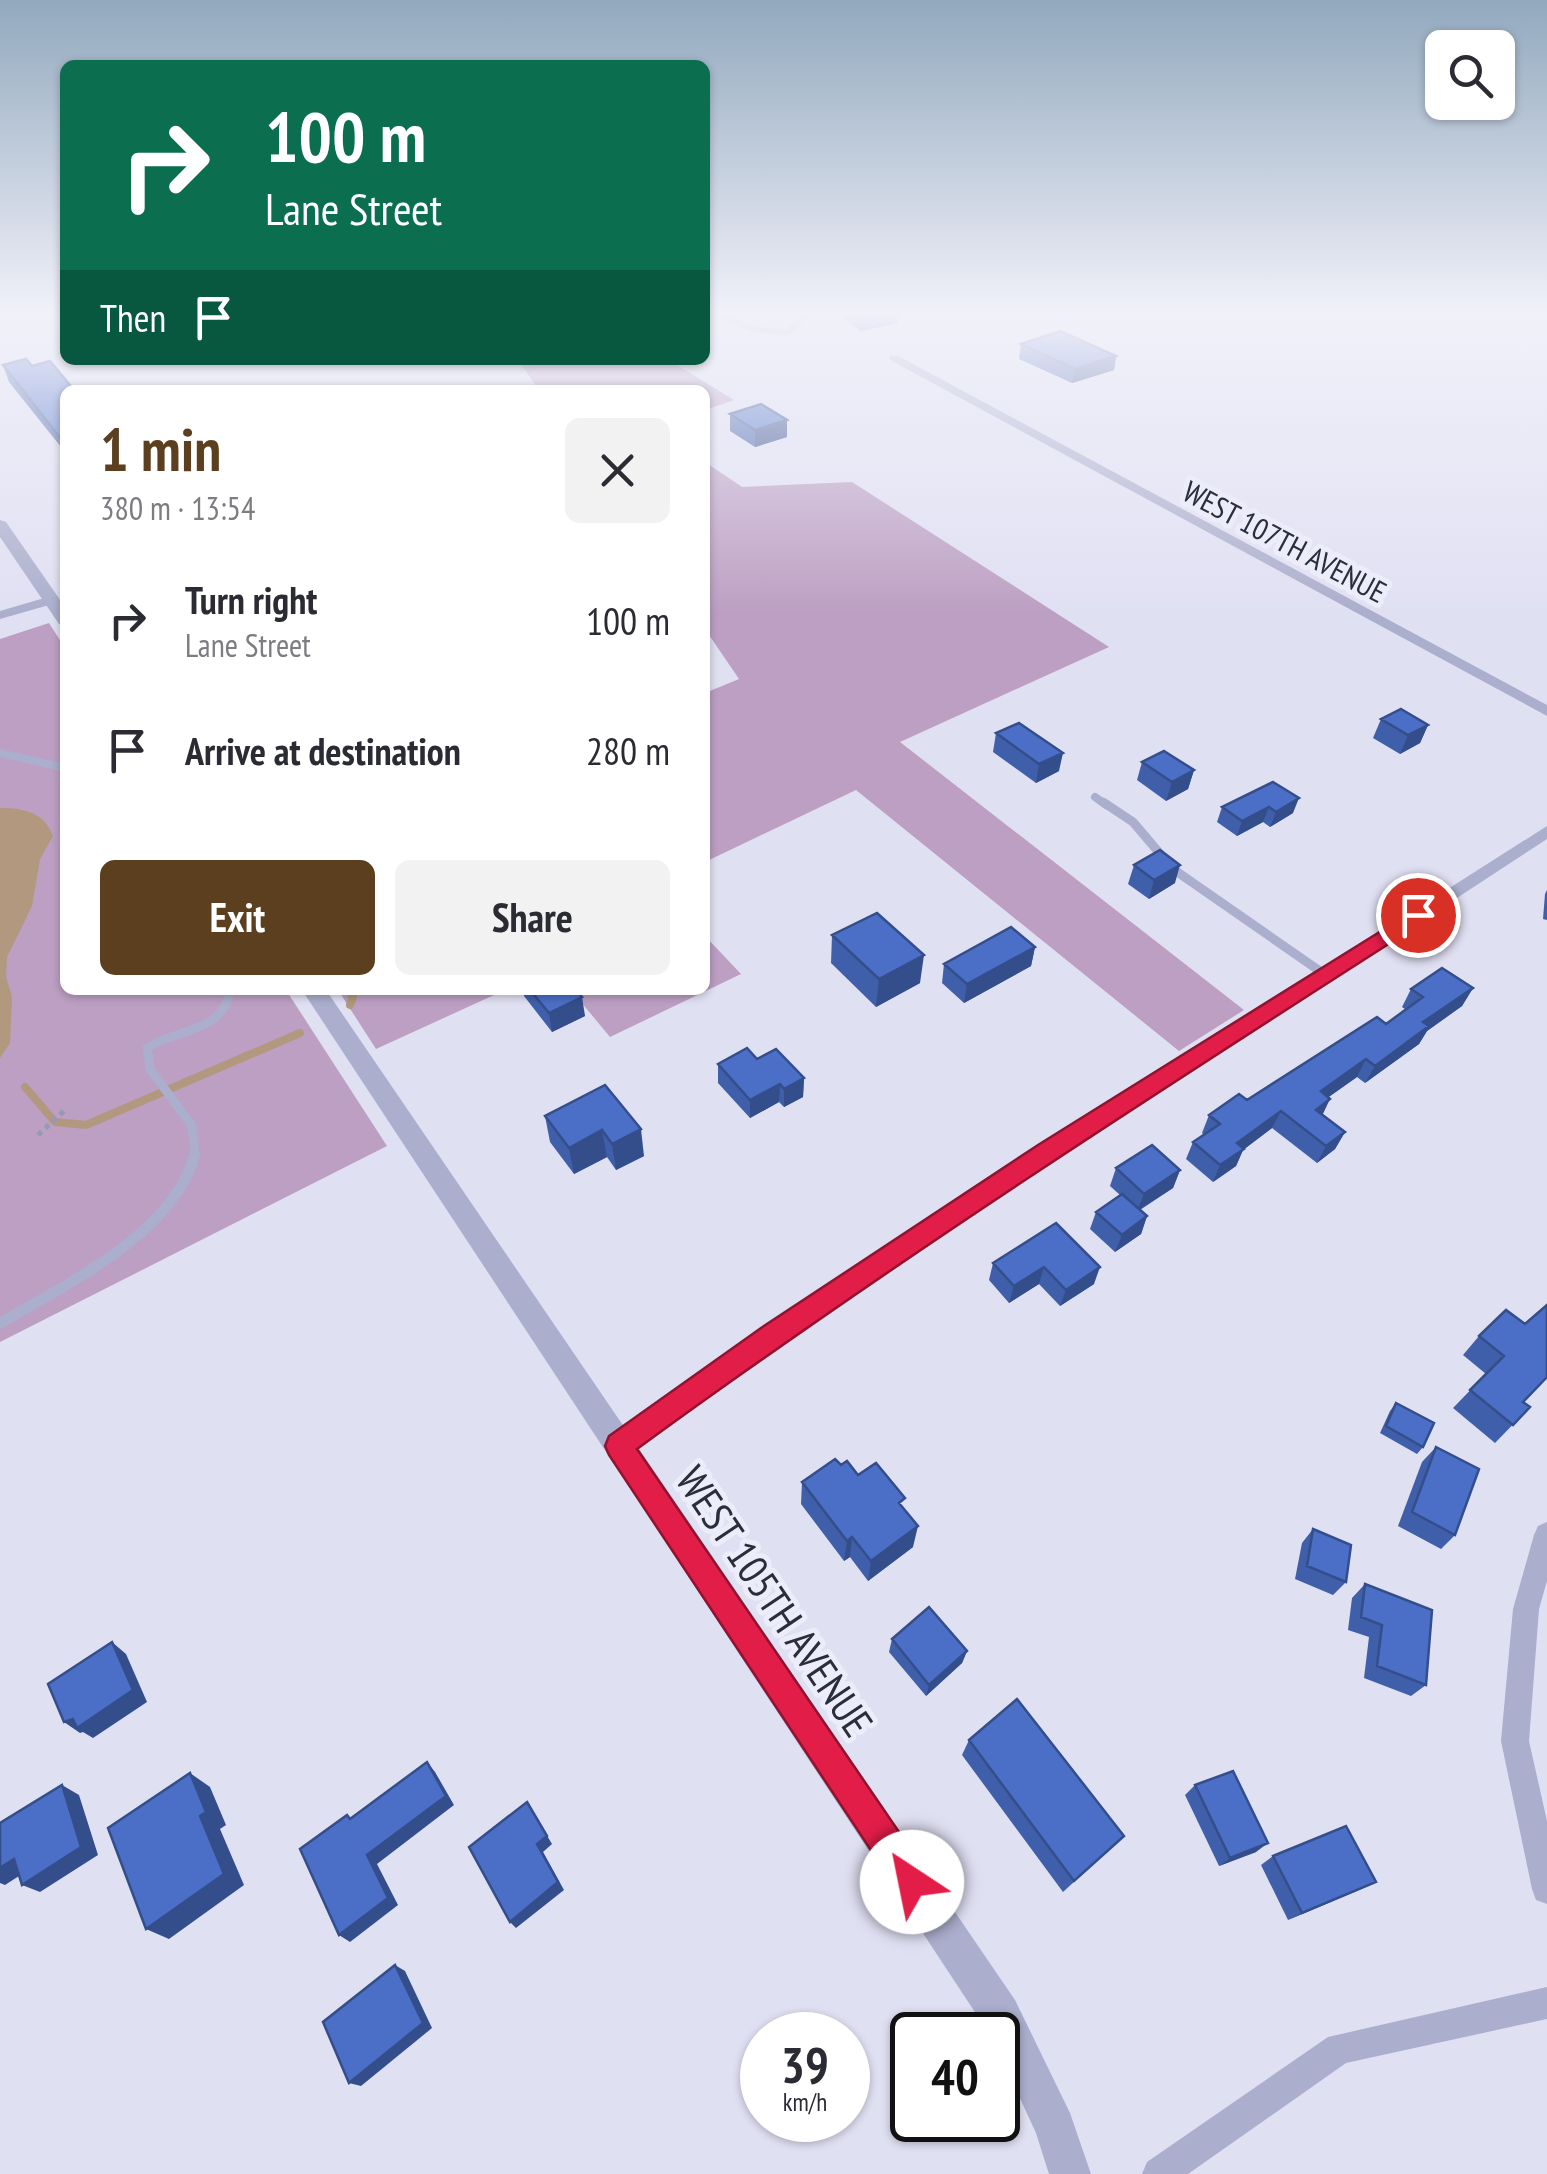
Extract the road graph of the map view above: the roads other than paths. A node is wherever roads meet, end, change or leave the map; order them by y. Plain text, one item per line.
1 (995, 412) edge
2 (0, 524) edge
3 (47, 594) junction
4 (0, 601) edge
5 (60, 613) edge
6 (0, 615) edge
7 (1547, 711) edge
8 (0, 753) edge
9 (60, 767) edge
10 (1095, 796) dead end
11 (1547, 831) edge
12 (1327, 976) junction
13 (229, 995) edge
14 (317, 995) edge
15 (0, 1324) edge
16 (619, 1446) junction
17 (1547, 1534) edge
18 (1547, 1889) edge
19 (1547, 2003) edge
20 (1070, 2174) edge
21 (1159, 2174) edge

1 - 7 street, WEST 107TH AVENUE
2 - 3 street
3 - 4 street
3 - 5 street
3 - 6 street
8 - 9 lane
10 - 12 lane
11 - 12 street
12 - 16 street
13 - 15 lane
14 - 16 street, WEST 105TH AVENUE
16 - 20 street, WEST 105TH AVENUE
17 - 18 street
19 - 21 street

